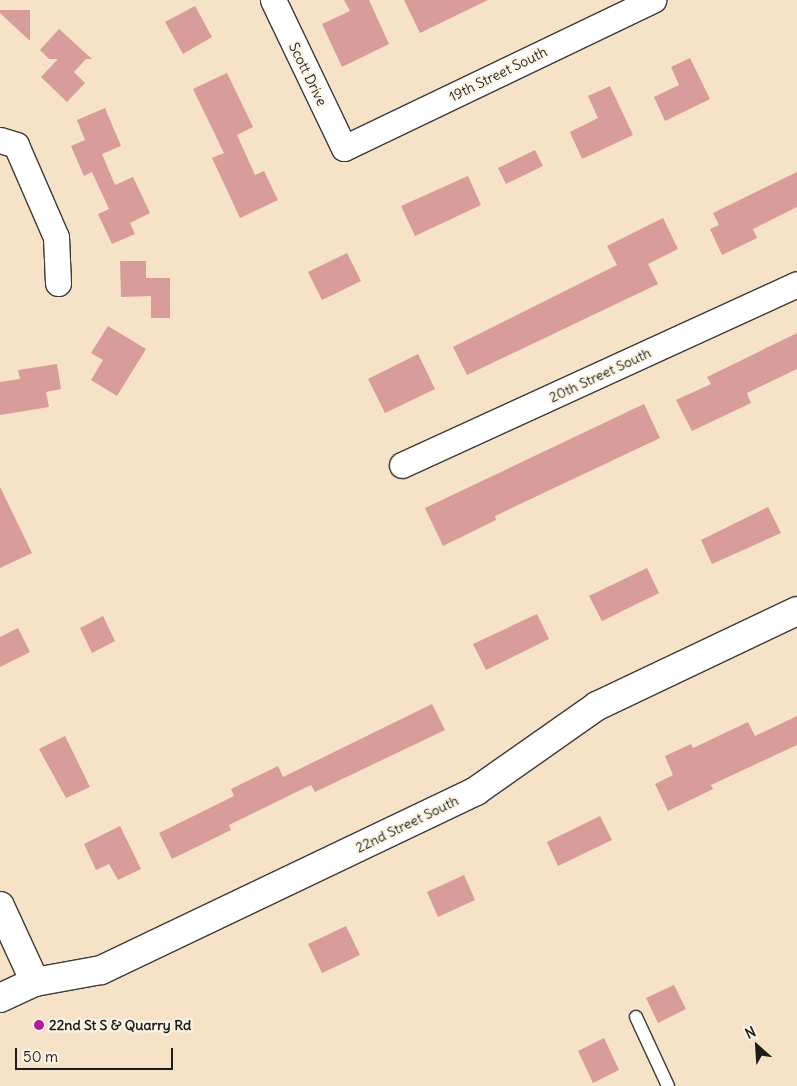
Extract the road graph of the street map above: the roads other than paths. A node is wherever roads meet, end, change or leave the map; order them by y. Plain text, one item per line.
1 (273, 0) edge
2 (653, 0) edge
3 (0, 140) edge
4 (344, 148) joint
5 (58, 283) dead end
6 (797, 284) edge
7 (402, 465) dead end
8 (797, 611) edge
9 (1, 911) edge
10 (35, 982) junction
11 (0, 998) edge
12 (636, 1017) dead end
13 (668, 1086) edge

1 - 4 street, Scott Drive
2 - 4 street, 19th Street South
3 - 5 street
6 - 7 street, 20th Street South
8 - 10 street, 22nd Street South
9 - 10 street
10 - 11 street, 22nd Street South
12 - 13 lane

